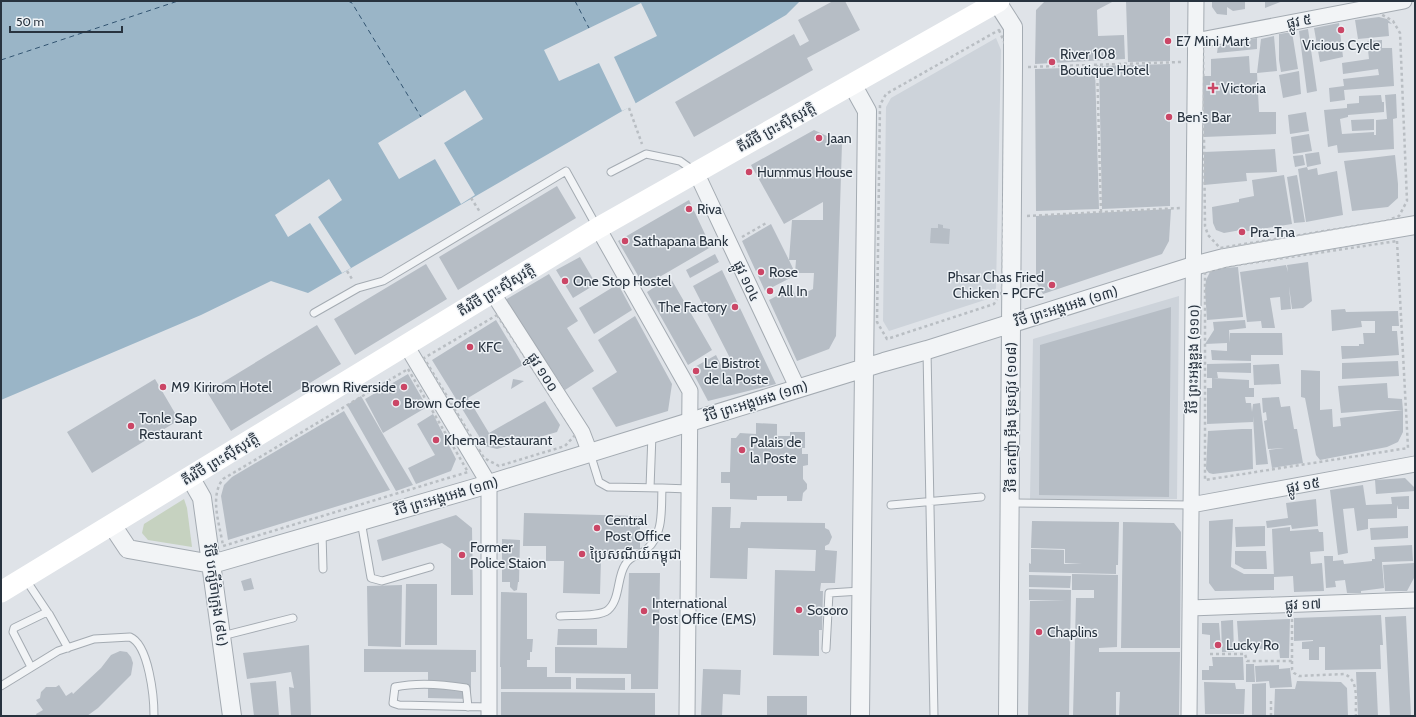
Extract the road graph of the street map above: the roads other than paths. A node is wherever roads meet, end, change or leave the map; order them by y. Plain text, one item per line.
1 (998, 1) edge
2 (1196, 1) edge
3 (1404, 1) edge
4 (1195, 40) junction
5 (852, 84) junction
6 (611, 172) dead end
7 (696, 172) junction
8 (1415, 225) edge
9 (598, 228) junction
10 (1193, 266) junction
11 (492, 292) junction
12 (314, 313) dead end
13 (1012, 323) junction
14 (406, 345) junction
15 (927, 350) junction
16 (864, 368) junction
17 (798, 389) junction
18 (690, 422) junction
19 (652, 433) junction
20 (590, 453) junction
21 (1415, 464) edge
22 (190, 477) junction
23 (489, 484) junction
24 (650, 488) junction
25 (662, 488) junction
26 (689, 489) junction
27 (981, 497) dead end
28 (930, 502) junction
29 (1011, 502) junction
30 (891, 505) dead end
31 (1191, 505) junction
32 (361, 521) junction
33 (112, 525) junction
34 (322, 532) junction
35 (212, 564) junction
36 (430, 567) dead end
37 (323, 569) dead end
38 (25, 578) junction
39 (861, 591) junction
40 (1, 592) edge
41 (1415, 600) edge
42 (1190, 608) junction
43 (48, 613) junction
44 (560, 616) dead end
45 (293, 618) dead end
46 (222, 637) junction
47 (68, 648) junction
48 (826, 649) dead end
49 (31, 667) junction
50 (1, 686) edge
51 (468, 706) junction
52 (489, 711) edge
53 (154, 716) edge
54 (232, 716) edge
55 (687, 716) edge
56 (860, 716) edge
57 (934, 716) edge
58 (1008, 716) edge
59 (1189, 716) edge

1 - 5 main road, តីរវិថី ព្រះស៊ីសុវត្តិ
1 - 13 street, វិថី ឧកញ៉ា អ៊ីង ប៊ុនហ៊ូវ (១០៨)
2 - 4 street, វិថី ព្រះអង្គឌួង (១១០)
3 - 4 street, ផ្លូវ ៥
4 - 10 street, វិថី ព្រះអង្គឌួង (១១០)
5 - 7 main road, តីរវិថី ព្រះស៊ីសុវត្តិ
5 - 16 street
6 - 7 lane
7 - 9 main road, តីរវិថី ព្រះស៊ីសុវត្តិ
7 - 17 street, ផ្លូវ ១០៤
8 - 10 street, វិថី ព្រះអង្គអេង (១៣)
9 - 11 main road, តីរវិថី ព្រះស៊ីសុវត្តិ
9 - 12 lane
9 - 18 street
10 - 13 street, វិថី ព្រះអង្គអេង (១៣)
10 - 31 street, វិថី ព្រះអង្គឌួង (១១០)
11 - 14 main road, តីរវិថី ព្រះស៊ីសុវត្តិ
11 - 20 street, ផ្លូវ ១០០
13 - 15 street, វិថី ព្រះអង្គអេង (១៣)
13 - 29 street, វិថី ឧកញ៉ា អ៊ីង ប៊ុនហ៊ូវ (១០៨)
14 - 22 main road, តីរវិថី ព្រះស៊ីសុវត្តិ
14 - 23 street
15 - 16 street, វិថី ព្រះអង្គអេង (១៣)
15 - 28 lane
16 - 17 street, វិថី ព្រះអង្គអេង (១៣)
16 - 39 street
17 - 18 street, វិថី ព្រះអង្គអេង (១៣)
18 - 19 street, វិថី ព្រះអង្គអេង (១៣)
18 - 26 street
19 - 20 street, វិថី ព្រះអង្គអេង (១៣)
19 - 24 lane
20 - 23 street, វិថី ព្រះអង្គអេង (១៣)
20 - 24 lane
21 - 31 street, ផ្លូវ ១៥
22 - 33 main road, តីរវិថី ព្រះស៊ីសុវត្តិ
22 - 35 street, វិថី បក្សីចំាក្រុង (៩៤)
23 - 32 street, វិថី ព្រះអង្គអេង (១៣)
23 - 52 street
24 - 25 lane
25 - 26 lane
25 - 44 lane
26 - 55 street
27 - 28 lane
28 - 30 lane
28 - 57 lane
29 - 31 lane
29 - 58 street, វិថី ឧកញ៉ា អ៊ីង ប៊ុនហ៊ូវ (១០៨)
31 - 42 street, វិថី ព្រះអង្គឌួង (១១០)
32 - 34 street, វិថី ព្រះអង្គអេង (១៣)
32 - 36 lane
33 - 35 street, វិថី ព្រះអង្គអេង (១៣)
33 - 38 main road, តីរវិថី ព្រះស៊ីសុវត្តិ
34 - 35 street, វិថី ព្រះអង្គអេង (១៣)
34 - 37 lane
35 - 46 street, វិថី បក្សីចំាក្រុង (៩៤)
38 - 40 main road, តីរវិថី ព្រះស៊ីសុវត្តិ
38 - 43 lane
39 - 48 lane
39 - 56 street
41 - 42 street, ផ្លូវ ១៧
42 - 59 street, វិថី ព្រះអង្គឌួង (១១០)
43 - 47 lane
43 - 49 lane
45 - 46 lane
46 - 54 street, វិថី បក្សីចំាក្រុង (៩៤)
47 - 49 lane
47 - 53 lane
49 - 50 lane
51 - 51 lane
51 - 52 lane

